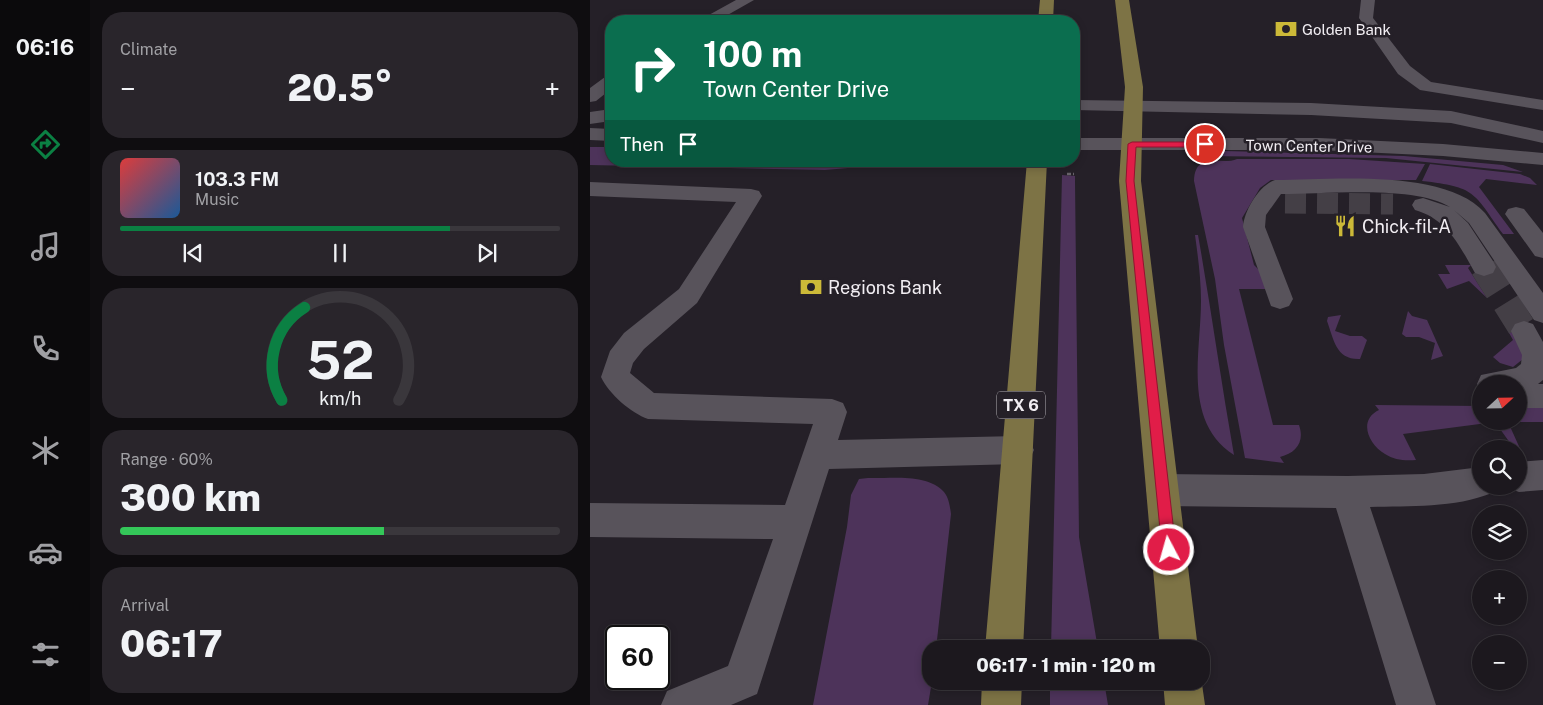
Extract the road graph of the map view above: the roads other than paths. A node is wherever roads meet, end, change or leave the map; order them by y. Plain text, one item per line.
1 (747, 0) edge
2 (1047, 0) edge
3 (1122, 0) edge
4 (1368, 0) edge
5 (718, 15) edge
6 (1046, 15) edge
7 (605, 86) edge
8 (590, 98) edge
9 (605, 100) edge
10 (1080, 105) edge
11 (1543, 105) edge
12 (1134, 106) junction
13 (605, 116) edge
14 (590, 118) edge
15 (590, 134) edge
16 (605, 135) edge
17 (1543, 138) edge
18 (1080, 144) edge
19 (1132, 144) junction
20 (1543, 160) edge
21 (1037, 167) edge
22 (590, 189) edge
23 (1393, 204) tunnel mouth
24 (1543, 214) edge
25 (1543, 250) edge
26 (1484, 267) tunnel mouth
27 (1280, 299) dead end
28 (1533, 322) edge
29 (1528, 375) edge
30 (1528, 396) edge
31 (1543, 396) edge
32 (1018, 450) junction
33 (818, 455) junction
34 (1543, 475) edge
35 (1527, 476) edge
36 (1472, 483) edge
37 (1162, 490) junction
38 (1348, 492) junction
39 (590, 520) edge
40 (795, 522) junction
41 (1005, 640) edge
42 (1178, 640) edge
43 (1002, 690) edge
44 (1184, 690) edge
45 (681, 705) edge
46 (1001, 705) edge
47 (1185, 705) edge
48 (1416, 705) edge

1 - 5 street
2 - 6 main road
3 - 12 main road
4 - 11 street
7 - 8 street
8 - 9 street
10 - 12 street, Town Center Drive
12 - 17 street, Town Center Drive
12 - 19 main road
13 - 14 street
15 - 16 street
18 - 19 street, Town Center Drive
19 - 20 street, Town Center Drive
19 - 37 main road
21 - 32 main road, TX 6
22 - 33 street
23 - 26 street
24 - 25 street
27 - 28 street
28 - 29 street
30 - 31 street
32 - 33 street
32 - 41 main road, TX 6
33 - 40 street
34 - 35 street
36 - 38 street
37 - 38 street
37 - 42 main road
38 - 48 street
39 - 40 street
40 - 45 street
43 - 46 main road
44 - 47 main road

